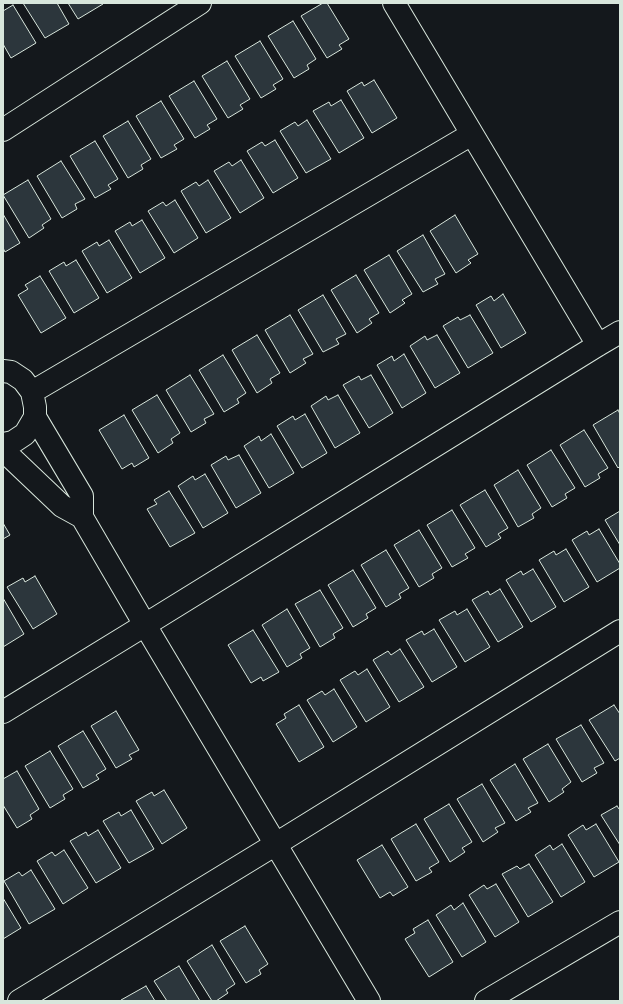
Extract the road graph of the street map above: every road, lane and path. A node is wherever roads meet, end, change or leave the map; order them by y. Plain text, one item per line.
1 (200, 3) edge
2 (394, 3) edge
3 (3, 130) edge
4 (472, 134) junction
5 (620, 332) edge
6 (598, 345) junction
7 (3, 371) edge
8 (32, 392) junction
9 (35, 417) junction
10 (3, 444) edge
11 (3, 450) edge
12 (82, 517) junction
13 (145, 625) junction
14 (620, 631) edge
15 (3, 712) edge
16 (276, 844) junction
17 (620, 922) edge
18 (19, 1001) edge
19 (369, 1001) edge
20 (486, 1001) edge

1 - 3 street
2 - 4 street
4 - 6 street
4 - 8 street
5 - 6 street
6 - 13 street
7 - 8 street
8 - 9 street
9 - 10 street
9 - 12 street
11 - 12 street
12 - 13 street
13 - 15 street
13 - 16 street
14 - 16 street
16 - 18 street
16 - 19 street
17 - 20 street

